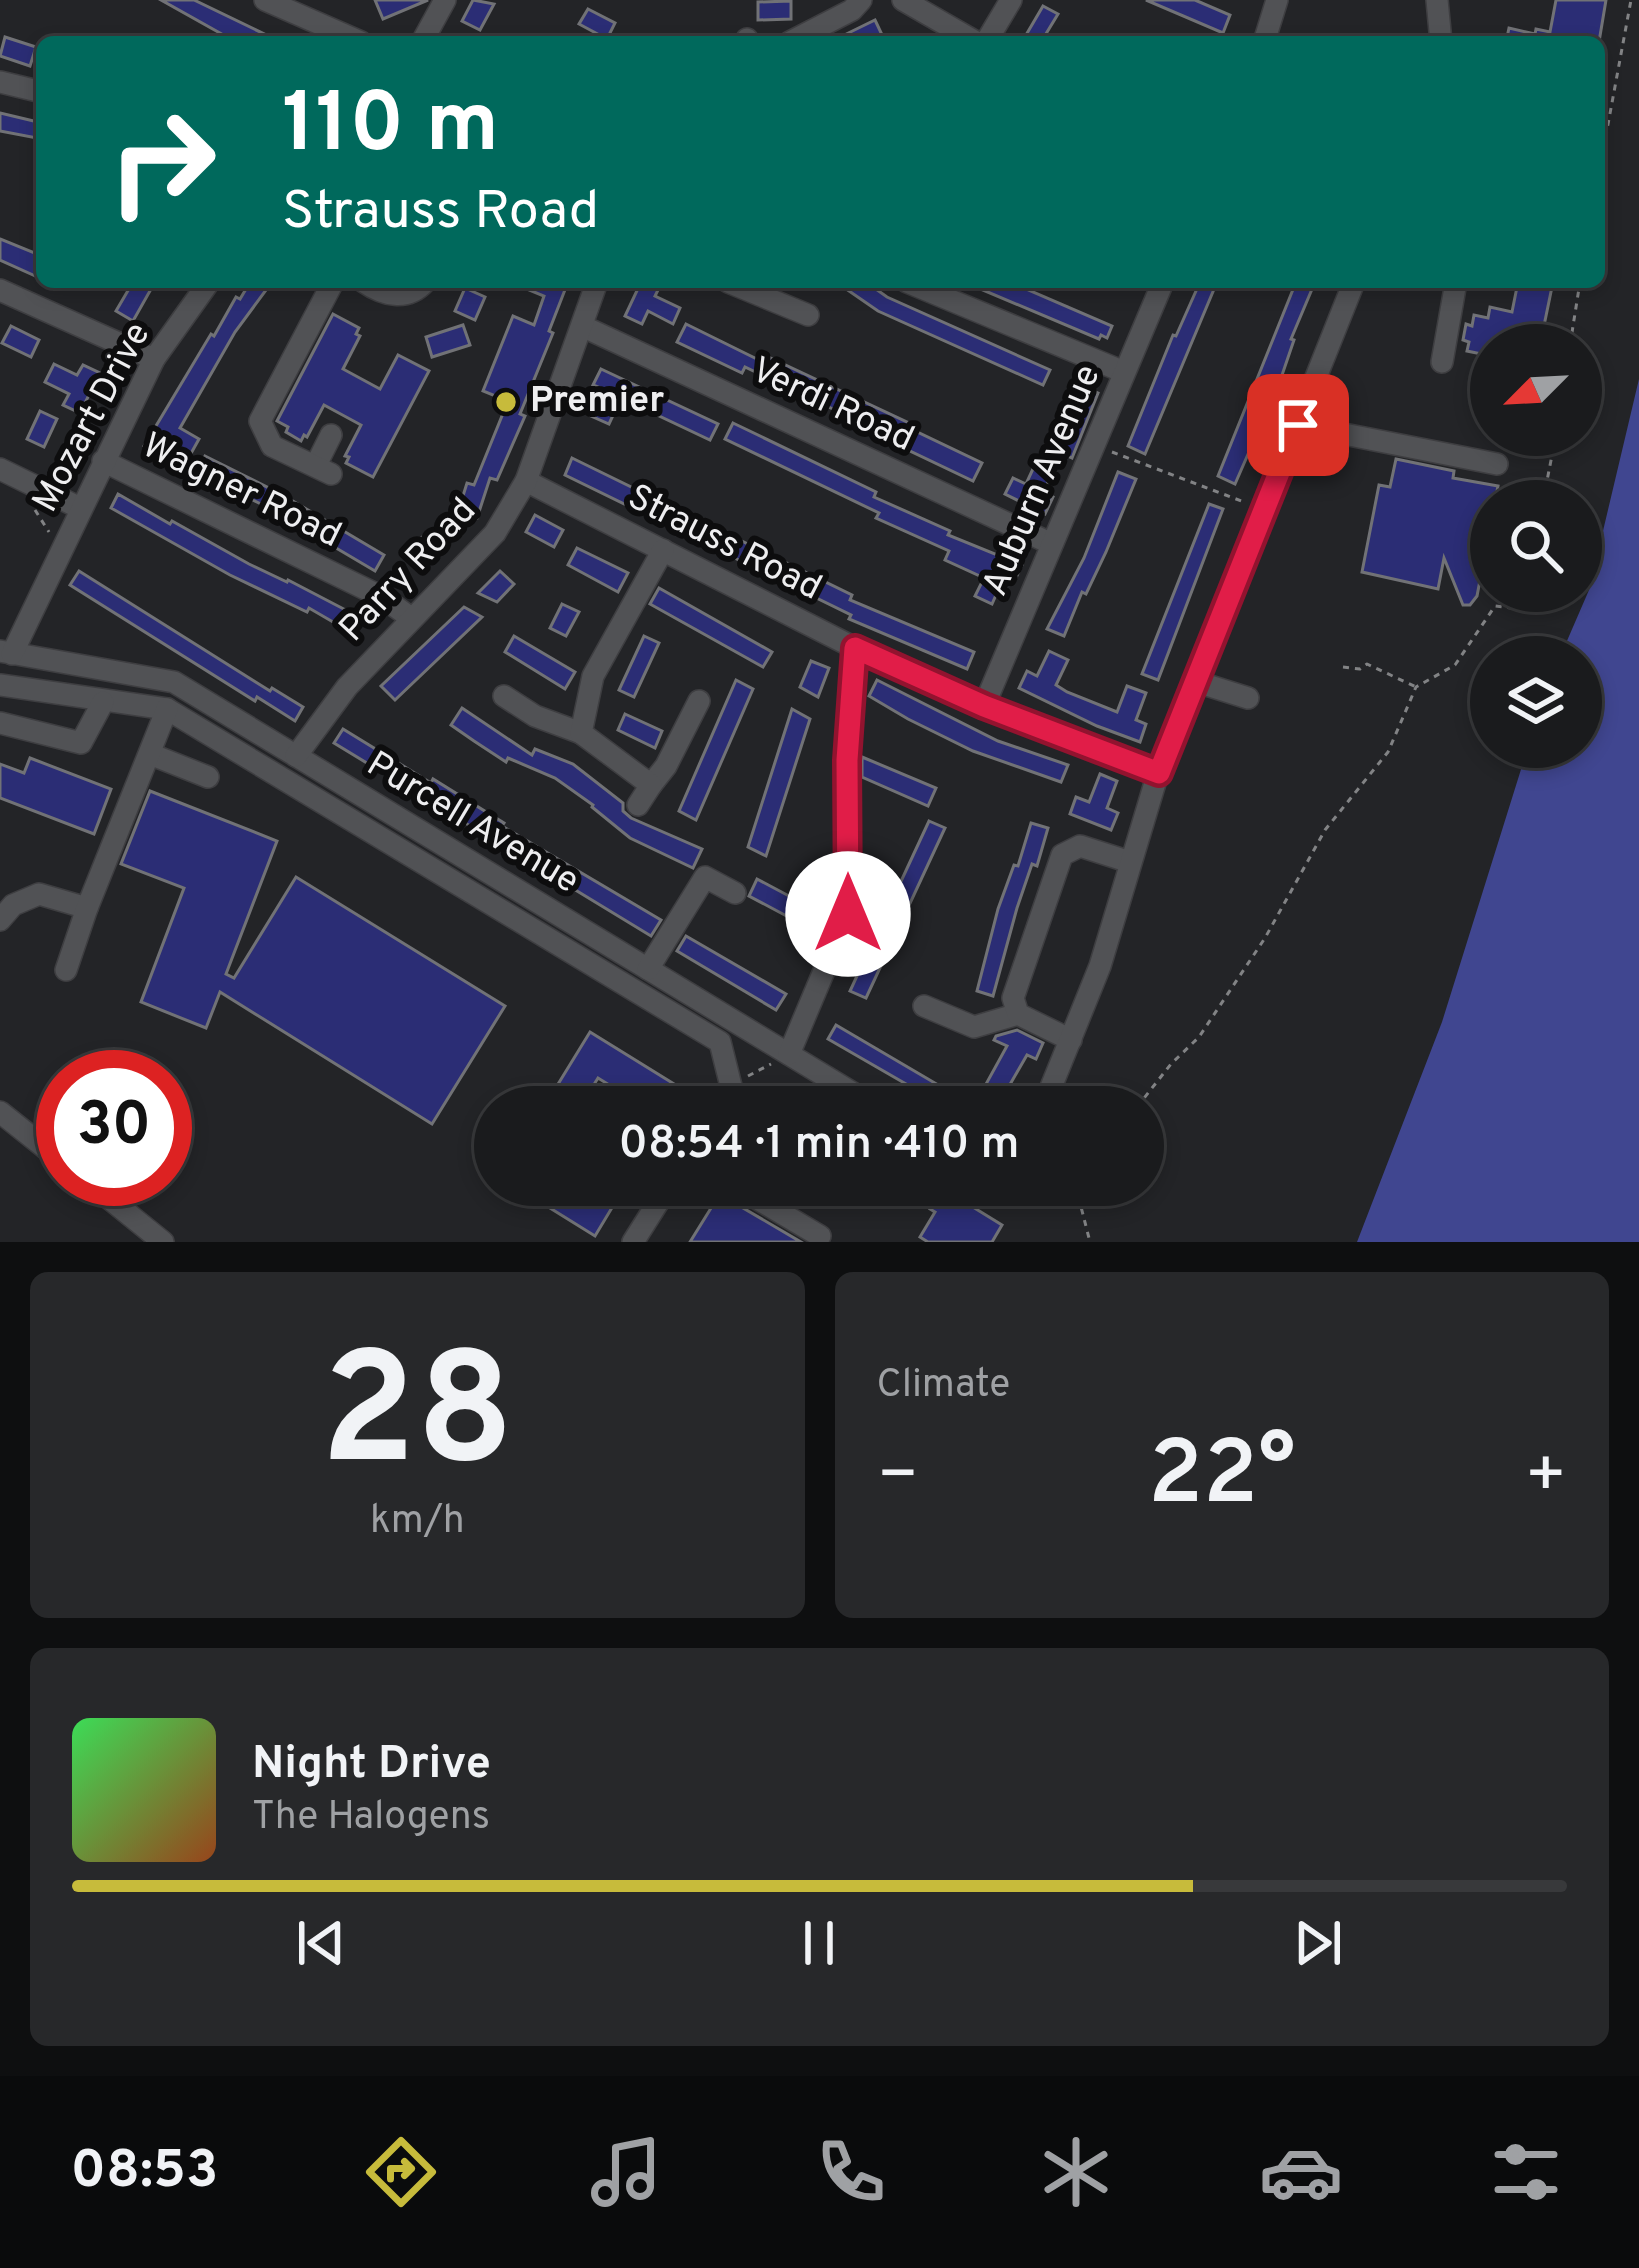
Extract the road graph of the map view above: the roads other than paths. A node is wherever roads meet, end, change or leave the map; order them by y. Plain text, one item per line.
1 (265, 0) edge
2 (445, 0) edge
3 (861, 0) edge
4 (903, 0) edge
5 (1011, 0) edge
6 (1277, 0) edge
7 (1437, 0) edge
8 (330, 36) edge
9 (425, 36) edge
10 (802, 36) edge
11 (966, 36) edge
12 (990, 36) edge
13 (1266, 36) edge
14 (1440, 36) edge
15 (0, 82) edge
16 (36, 91) edge
17 (205, 288) edge
18 (330, 288) edge
19 (373, 288) edge
20 (419, 288) edge
21 (595, 288) edge
22 (743, 288) edge
23 (921, 288) edge
24 (1160, 288) edge
25 (1352, 288) edge
26 (1455, 288) edge
27 (0, 290) edge
28 (808, 315) dead end
29 (584, 327) junction
30 (154, 359) junction
31 (1442, 362) dead end
32 (1124, 372) junction
33 (1298, 425) junction
34 (331, 435) dead end
35 (103, 461) junction
36 (1497, 464) dead end
37 (0, 469) edge
38 (526, 481) junction
39 (80, 508) junction
40 (1052, 544) junction
41 (663, 550) junction
42 (411, 618) junction
43 (855, 648) junction
44 (6, 653) edge
45 (1194, 681) junction
46 (0, 685) edge
47 (504, 696) dead end
48 (1248, 698) dead end
49 (699, 701) dead end
50 (103, 702) junction
51 (984, 706) junction
52 (167, 709) junction
53 (0, 723) edge
54 (572, 729) junction
55 (149, 754) junction
56 (296, 755) junction
57 (1159, 773) junction
58 (208, 777) dead end
59 (1130, 862) junction
60 (735, 893) dead end
61 (87, 908) junction
62 (0, 920) edge
63 (648, 969) junction
64 (66, 970) dead end
65 (924, 1006) dead end
66 (1018, 1013) junction
67 (1071, 1040) junction
68 (788, 1054) junction
69 (730, 1086) edge
70 (841, 1086) edge
71 (1052, 1086) edge
72 (0, 1112) edge
73 (36, 1141) edge
74 (118, 1206) edge
75 (656, 1206) edge
76 (769, 1206) edge
77 (820, 1236) dead end
78 (163, 1242) edge
79 (634, 1242) edge

1 - 8 street
2 - 9 street
3 - 10 street
4 - 11 street
5 - 12 street
6 - 13 street
7 - 14 street
15 - 16 street
17 - 30 street, Mozart Drive
18 - 34 street
19 - 20 street
21 - 29 street, Parry Road
22 - 28 street
23 - 32 street
24 - 32 street, Auburn Avenue
25 - 33 street
26 - 31 street
27 - 30 street
29 - 38 street, Parry Road
29 - 40 street, Verdi Road
30 - 35 street, Mozart Drive
32 - 40 street, Auburn Avenue
33 - 36 street
33 - 45 street
35 - 39 street, Mozart Drive
35 - 42 street, Wagner Road
37 - 39 street
38 - 41 street, Strauss Road
38 - 42 street, Parry Road
39 - 44 street, Mozart Drive
40 - 51 street, Auburn Avenue
41 - 43 street, Strauss Road
41 - 54 street
42 - 56 street, Parry Road
43 - 51 street, Strauss Road
43 - 68 street
44 - 56 street, Purcell Avenue
45 - 48 street
45 - 57 street
46 - 50 street
47 - 54 street
49 - 54 street
50 - 52 street
50 - 53 street
51 - 57 street, Strauss Road
52 - 55 street
52 - 69 street
55 - 58 street
55 - 61 street
56 - 63 street, Purcell Avenue
57 - 59 street
59 - 66 street
59 - 67 street
60 - 63 street
61 - 62 street
61 - 64 street
63 - 68 street, Purcell Avenue
65 - 66 street
66 - 67 street
67 - 71 street
68 - 70 street, Purcell Avenue
72 - 73 street
74 - 78 street
75 - 79 street
76 - 77 street

